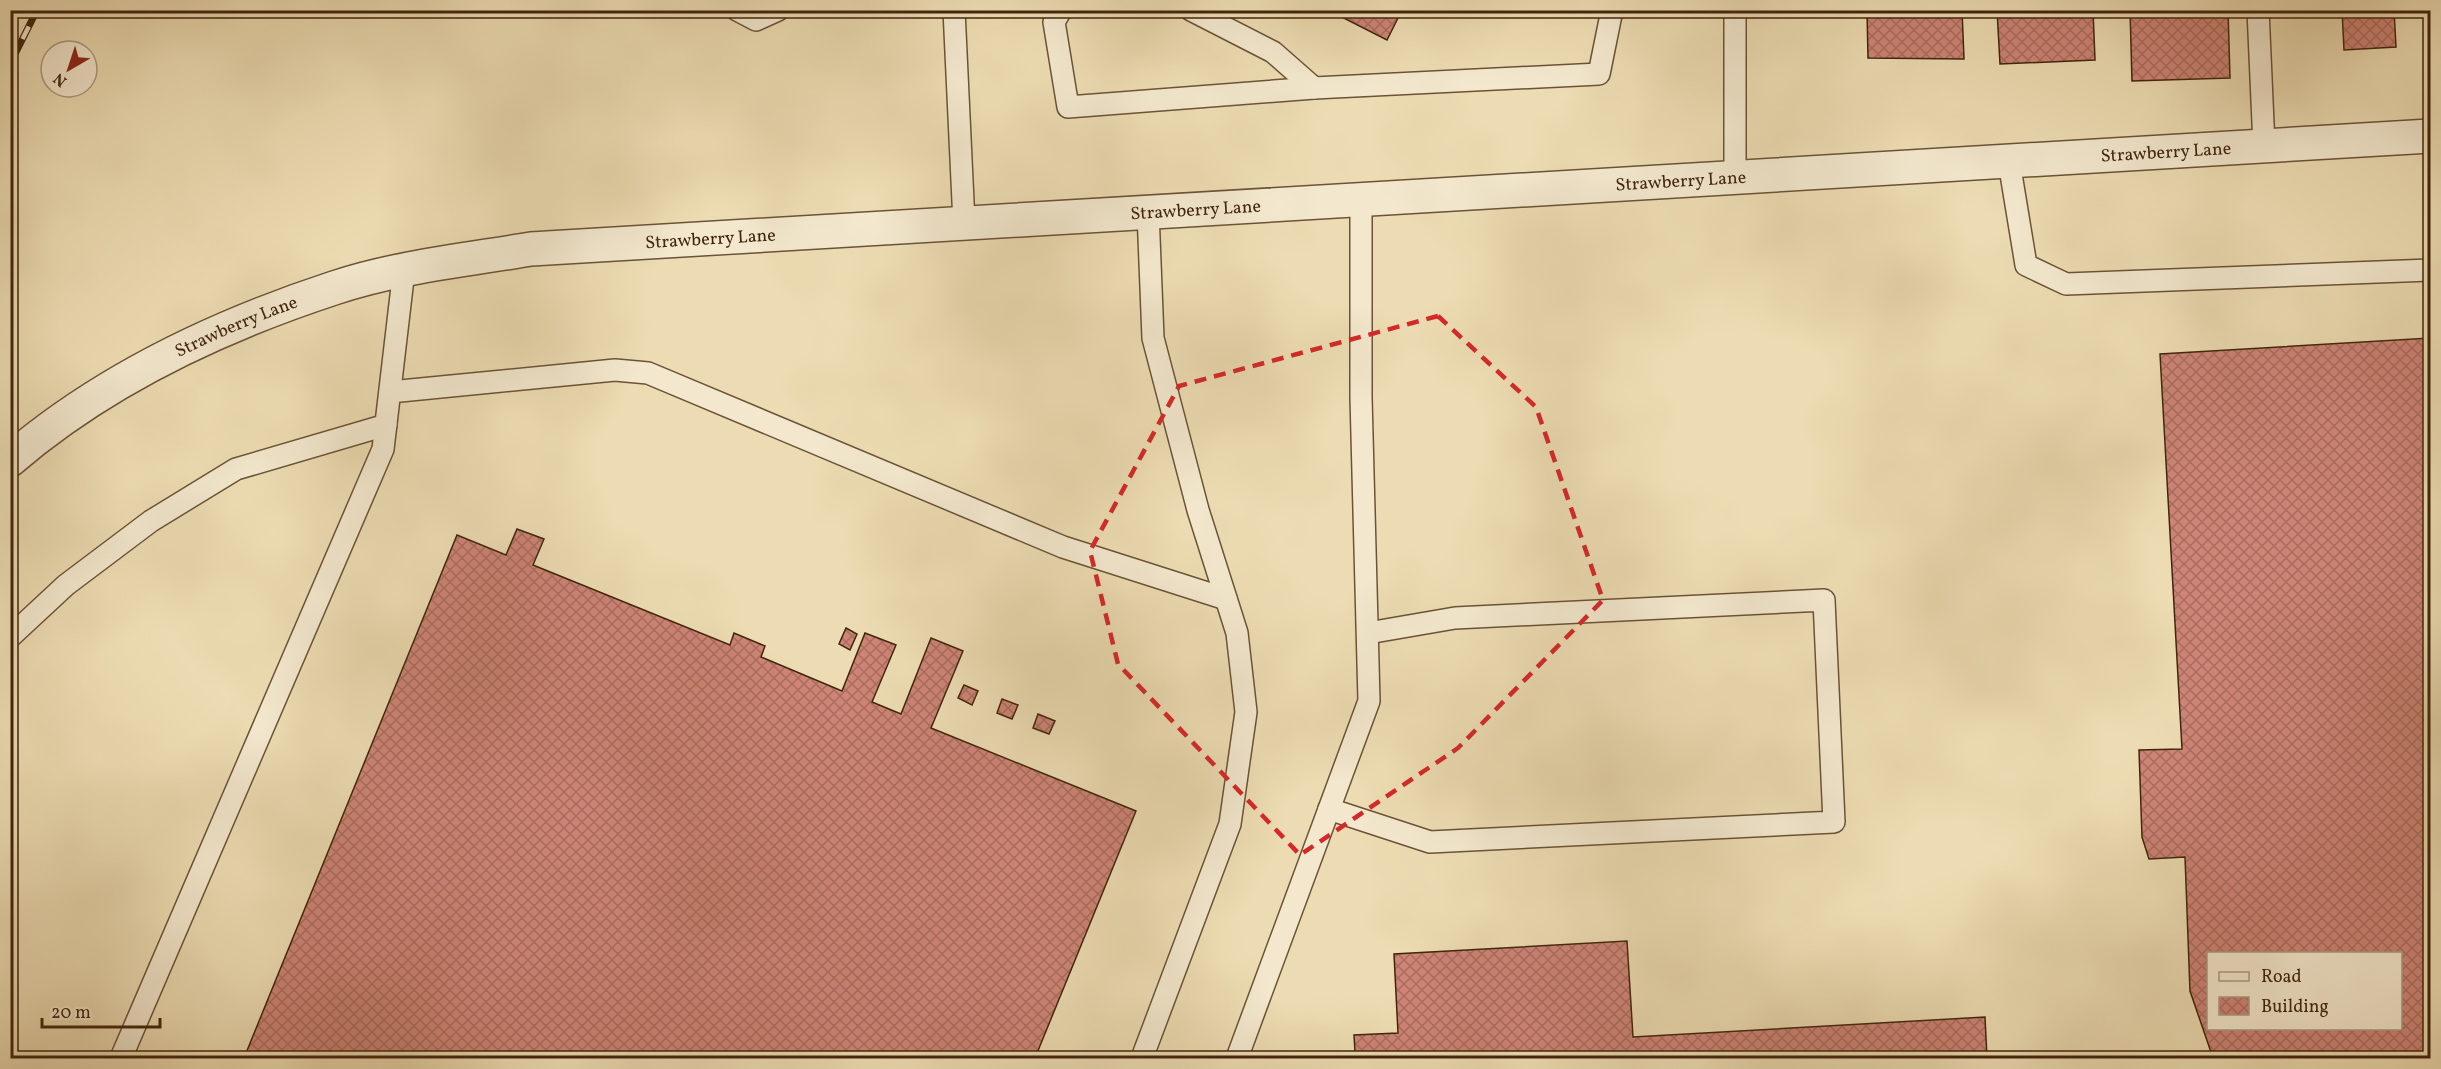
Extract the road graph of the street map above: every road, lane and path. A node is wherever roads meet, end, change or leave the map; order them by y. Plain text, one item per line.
1 (737, 10) edge
2 (778, 10) edge
3 (954, 10) edge
4 (1061, 10) edge
5 (1191, 10) edge
6 (1612, 10) edge
7 (1735, 10) edge
8 (2258, 10) edge
9 (1314, 88) junction
10 (2430, 136) edge
11 (2264, 146) junction
12 (2009, 162) junction
13 (1735, 178) junction
14 (1361, 198) junction
15 (1148, 212) junction
16 (964, 223) junction
17 (404, 270) junction
18 (2430, 270) edge
19 (390, 392) junction
20 (386, 425) junction
21 (10, 460) edge
22 (1226, 599) junction
23 (1368, 633) junction
24 (10, 637) edge
25 (1329, 809) junction
26 (121, 1059) edge
27 (1142, 1059) edge
28 (1237, 1059) edge

1 - 2 lane
3 - 16 lane
4 - 9 lane
5 - 9 lane
6 - 9 lane
7 - 13 lane
8 - 11 lane
10 - 11 street, Strawberry Lane
11 - 12 street, Strawberry Lane
12 - 13 street, Strawberry Lane
12 - 18 lane
13 - 14 street, Strawberry Lane
14 - 15 street, Strawberry Lane
14 - 23 lane
15 - 16 street, Strawberry Lane
15 - 22 lane
16 - 17 street, Strawberry Lane
17 - 19 lane
17 - 21 street, Strawberry Lane
19 - 20 lane
19 - 22 lane
20 - 24 lane
20 - 26 lane
22 - 27 lane
23 - 25 lane
23 - 25 lane
25 - 28 lane

